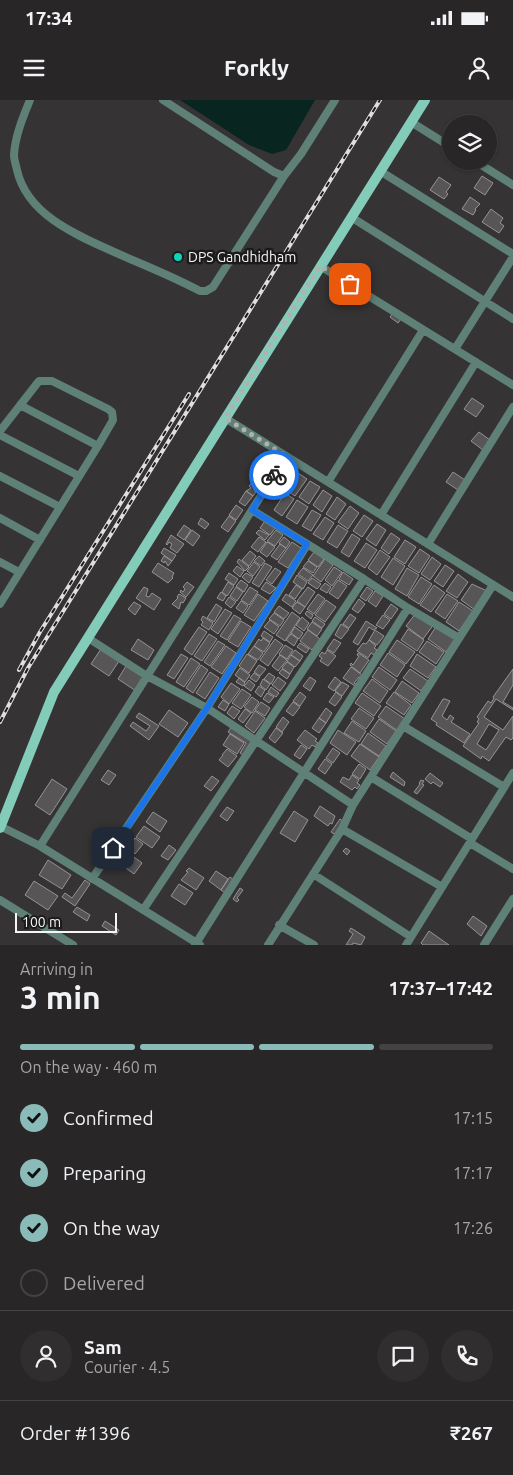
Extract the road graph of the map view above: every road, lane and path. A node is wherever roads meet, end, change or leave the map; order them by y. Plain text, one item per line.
1 (30, 100) edge
2 (163, 100) edge
3 (335, 100) edge
4 (425, 100) edge
5 (411, 122) junction
6 (442, 141) edge
7 (489, 170) edge
8 (380, 171) junction
9 (284, 176) junction
10 (513, 185) edge
11 (351, 217) junction
12 (513, 255) edge
13 (320, 266) junction
14 (485, 302) junction
15 (513, 320) edge
16 (423, 330) junction
17 (455, 349) junction
18 (476, 362) junction
19 (513, 385) edge
20 (20, 405) junction
21 (513, 406) edge
22 (225, 418) junction
23 (0, 431) edge
24 (0, 435) edge
25 (98, 446) junction
26 (286, 456) junction
27 (0, 476) edge
28 (79, 476) junction
29 (328, 482) junction
30 (60, 507) junction
31 (252, 510) junction
32 (381, 515) junction
33 (0, 518) edge
34 (40, 540) junction
35 (307, 544) junction
36 (428, 544) junction
37 (0, 562) edge
38 (19, 572) junction
39 (364, 579) junction
40 (493, 585) junction
41 (513, 597) edge
42 (0, 604) edge
43 (408, 608) junction
44 (88, 638) junction
45 (459, 638) junction
46 (147, 676) junction
47 (207, 708) junction
48 (403, 726) junction
49 (256, 739) junction
50 (304, 773) junction
51 (513, 773) edge
52 (371, 777) junction
53 (504, 787) junction
54 (353, 804) junction
55 (0, 827) edge
56 (342, 829) junction
57 (471, 841) junction
58 (40, 846) junction
59 (513, 869) edge
60 (313, 874) junction
61 (92, 879) junction
62 (442, 887) junction
63 (513, 899) edge
64 (0, 900) edge
65 (143, 910) junction
66 (279, 925) junction
67 (411, 937) junction
68 (198, 944) edge
69 (73, 945) edge
70 (268, 945) edge
71 (314, 945) edge
72 (406, 945) edge
73 (484, 945) edge

1 - 9 street
2 - 9 street
3 - 9 street
4 - 5 main road
5 - 6 street
5 - 8 main road
7 - 10 street
8 - 11 main road
8 - 12 street
11 - 13 main road
11 - 14 street
12 - 14 street
13 - 16 street
13 - 22 main road
14 - 15 street
14 - 17 street
16 - 17 street
16 - 29 street
17 - 18 street
18 - 19 street
18 - 32 street
20 - 23 street
20 - 25 street
20 - 25 street
21 - 36 street
22 - 26 street
22 - 44 main road
24 - 28 street
25 - 28 street
26 - 29 street
26 - 31 street
27 - 30 street
28 - 30 street
29 - 32 street
30 - 34 street
31 - 35 street
31 - 46 street
32 - 36 street
33 - 34 street
34 - 38 street
35 - 39 street
35 - 47 street
36 - 40 street
37 - 38 street
38 - 42 street
39 - 43 street
39 - 49 street
40 - 41 street
40 - 45 street
43 - 45 street
43 - 50 street
44 - 46 street
44 - 55 main road
45 - 48 street
46 - 47 street
46 - 58 street
47 - 49 street
47 - 61 street
48 - 52 street
48 - 53 street
49 - 50 street
49 - 65 street
50 - 54 street
50 - 68 street
51 - 53 street
52 - 54 street
52 - 57 street
53 - 57 street
54 - 56 street
55 - 58 street
56 - 60 street
56 - 62 street
57 - 59 street
57 - 62 street
58 - 61 street
60 - 66 street
60 - 67 street
61 - 65 street
62 - 67 street
63 - 73 street
64 - 69 street
65 - 68 street
66 - 70 street
66 - 71 street
67 - 72 street

